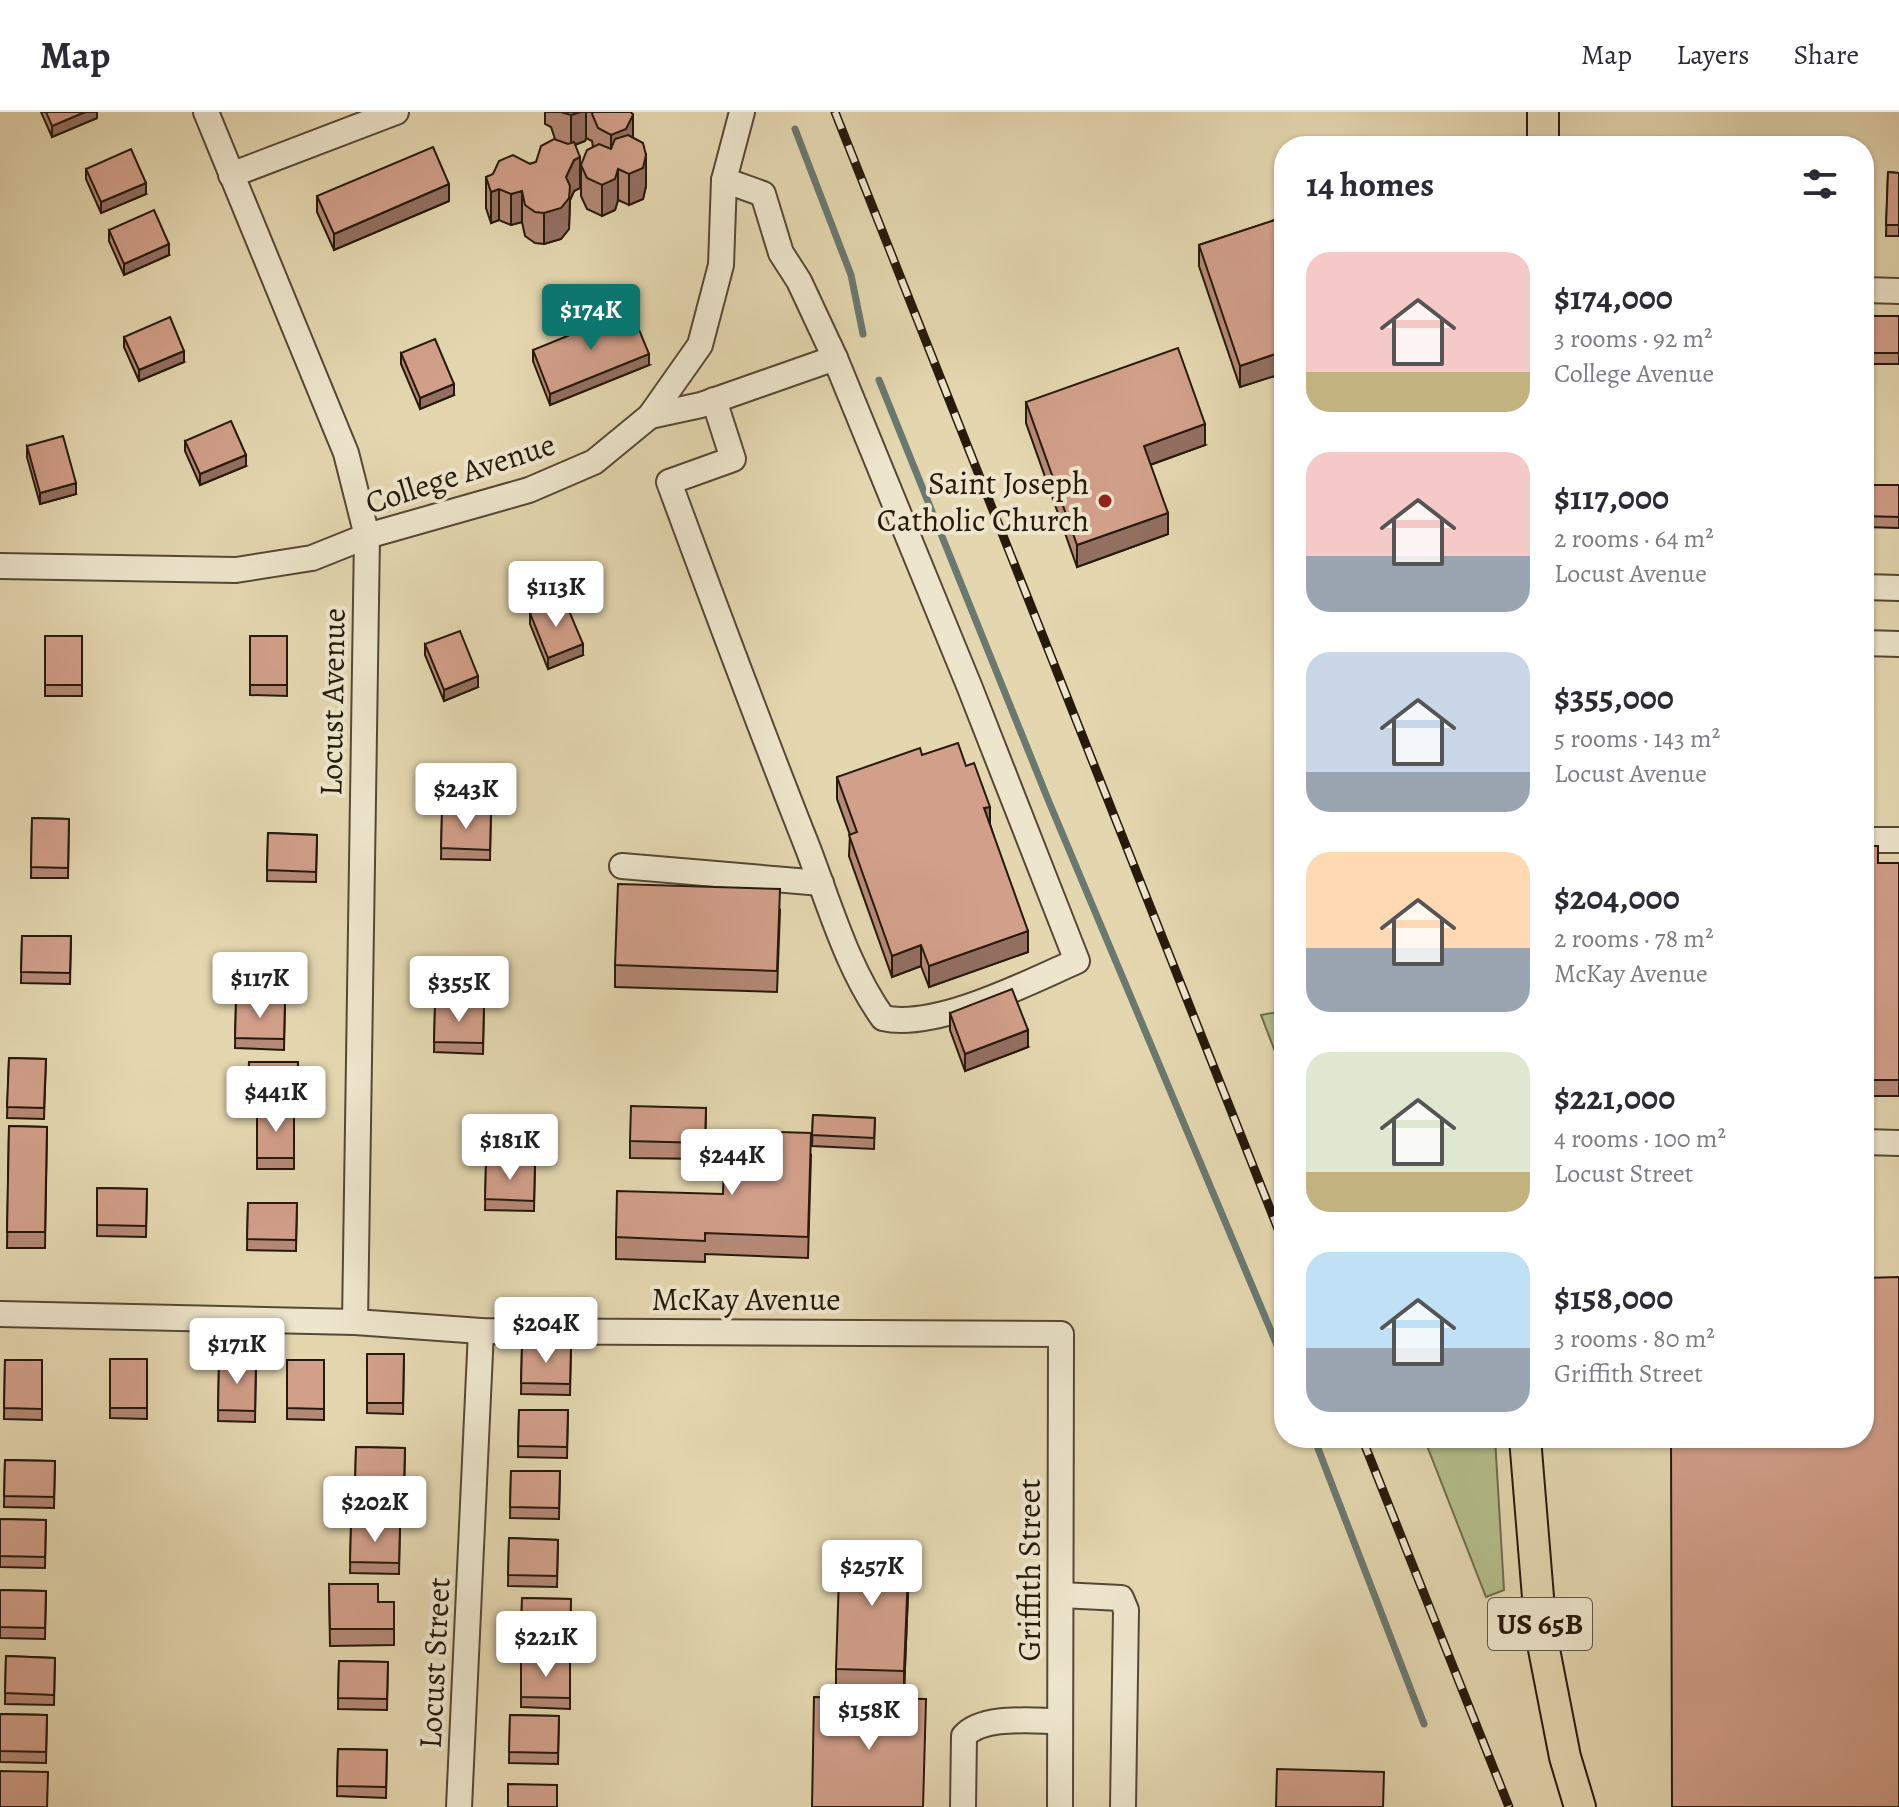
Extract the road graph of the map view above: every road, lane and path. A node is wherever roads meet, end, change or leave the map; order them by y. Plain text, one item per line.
1 (206, 112) edge
2 (396, 112) edge
3 (742, 112) edge
4 (1543, 112) edge
5 (1543, 136) edge
6 (231, 175) junction
7 (724, 180) junction
8 (1874, 290) edge
9 (1899, 291) edge
10 (835, 358) junction
11 (714, 400) junction
12 (650, 416) junction
13 (367, 536) junction
14 (0, 566) edge
15 (1874, 587) edge
16 (1899, 588) edge
17 (1874, 643) edge
18 (1899, 644) edge
19 (1874, 840) edge
20 (1899, 840) edge
21 (622, 866) dead end
22 (821, 883) junction
23 (1874, 1142) edge
24 (1899, 1143) edge
25 (0, 1314) edge
26 (355, 1322) junction
27 (481, 1331) junction
28 (1061, 1334) joint
29 (1526, 1448) edge
30 (1061, 1595) junction
31 (1060, 1721) junction
32 (459, 1807) edge
33 (963, 1807) edge
34 (1060, 1807) edge
35 (1123, 1807) edge
36 (1580, 1807) edge

1 - 6 street, Locust Avenue
2 - 6 street
3 - 7 street, College Avenue
4 - 5 main road
6 - 13 street, Locust Avenue
7 - 10 street
7 - 12 street, College Avenue
8 - 9 street
10 - 11 street
10 - 22 street
11 - 12 street
11 - 22 street
12 - 13 street, College Avenue
13 - 14 street, College Avenue
13 - 26 street, Locust Avenue
15 - 16 street
17 - 18 street
19 - 20 street
21 - 22 street
23 - 24 street
25 - 26 street, McKay Avenue
26 - 27 street, McKay Avenue
27 - 28 street, McKay Avenue
27 - 32 street, Locust Street
28 - 30 street, Griffith Street
29 - 36 main road, US 65B
30 - 31 street, Griffith Street
30 - 35 street
31 - 33 street
31 - 34 street, Griffith Street

